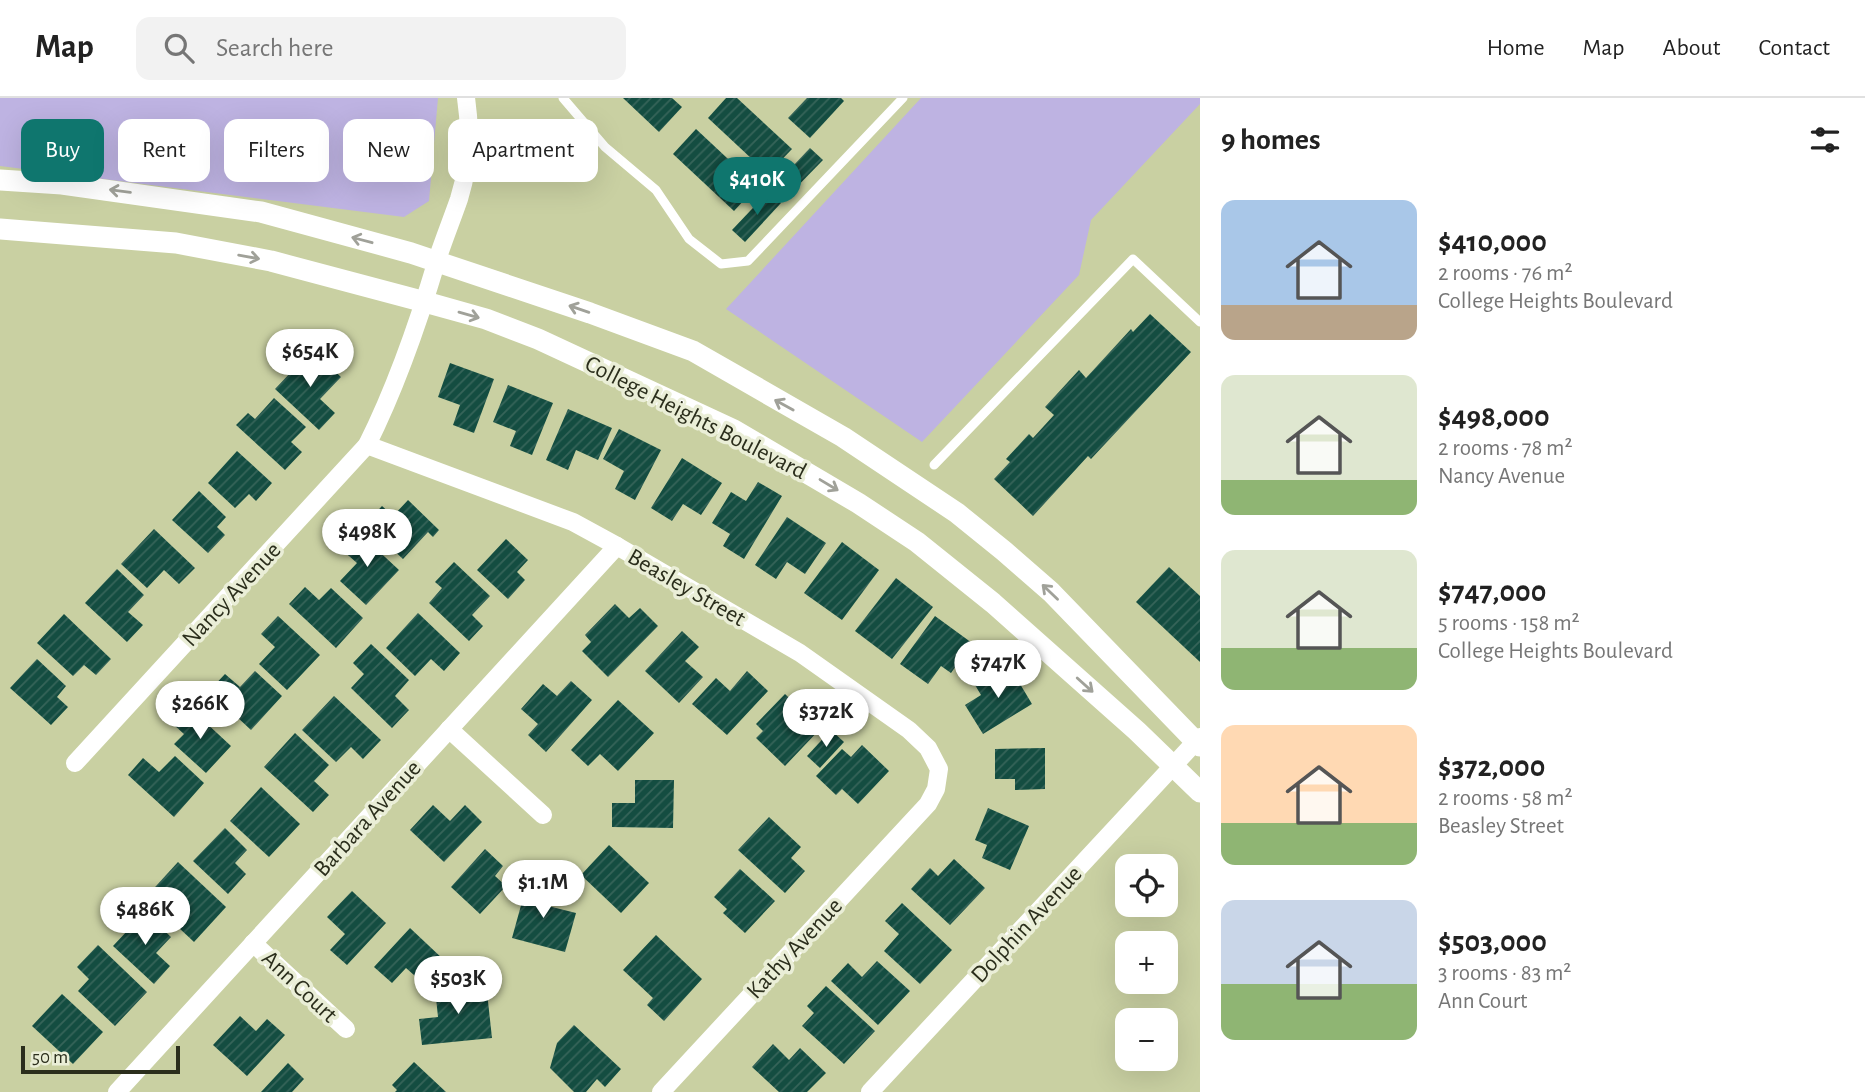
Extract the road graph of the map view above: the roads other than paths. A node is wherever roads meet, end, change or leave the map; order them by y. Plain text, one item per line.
1 (466, 98) edge
2 (563, 98) edge
3 (903, 98) edge
4 (0, 180) edge
5 (0, 229) edge
6 (437, 262) junction
7 (425, 302) junction
8 (1200, 322) edge
9 (367, 445) junction
10 (934, 465) dead end
11 (618, 545) junction
12 (449, 729) junction
13 (1190, 749) edge
14 (75, 763) dead end
15 (1200, 792) edge
16 (928, 804) joint
17 (543, 815) dead end
18 (253, 943) junction
19 (346, 1029) dead end
20 (117, 1092) edge
21 (662, 1092) edge
22 (870, 1092) edge

1 - 6 street
2 - 3 lane
6 -> 4 street, College Heights Boulevard
5 -> 7 street, College Heights Boulevard
6 - 7 street
13 -> 6 street, College Heights Boulevard
7 - 9 street, Nancy Avenue
7 -> 13 street, College Heights Boulevard
8 - 10 lane
9 - 11 street, Beasley Street
9 - 14 street, Nancy Avenue
11 - 12 street, Barbara Avenue
11 - 16 street, Beasley Street
12 - 17 street
12 - 18 street, Barbara Avenue
13 - 15 street, College Heights Boulevard
13 - 22 street, Dolphin Avenue
16 - 21 street, Kathy Avenue
18 - 19 street, Ann Court
18 - 20 street, Barbara Avenue

